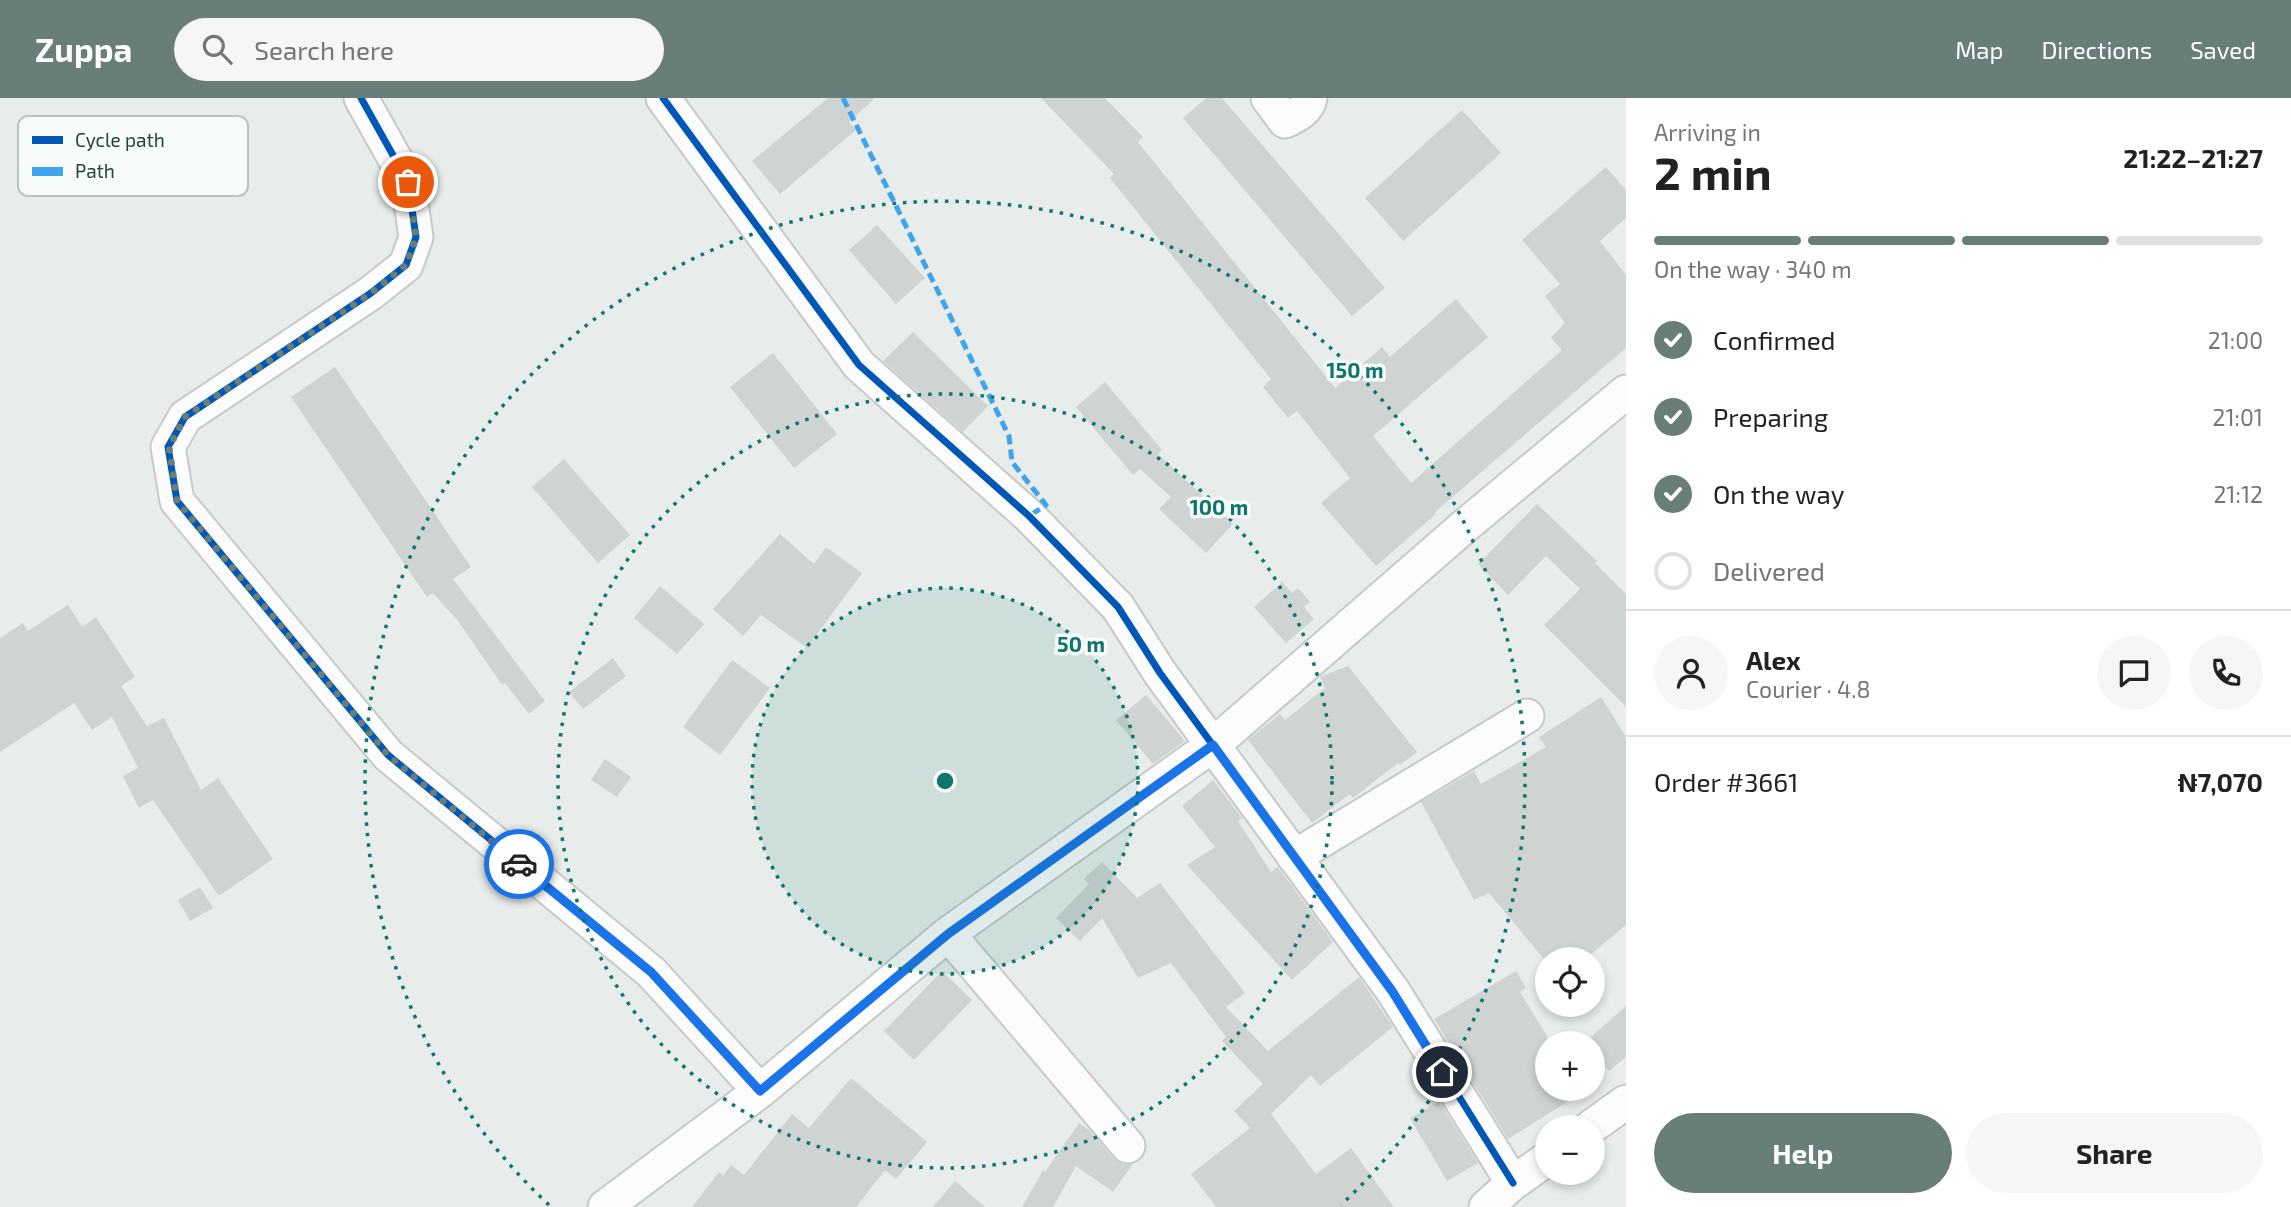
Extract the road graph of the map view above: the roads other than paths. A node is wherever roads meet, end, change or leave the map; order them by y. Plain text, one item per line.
1 (361, 98) edge
2 (663, 98) edge
3 (1268, 98) edge
4 (1310, 98) edge
5 (1626, 392) edge
6 (1527, 716) dead end
7 (1213, 745) junction
8 (1294, 856) junction
9 (948, 934) junction
10 (760, 1091) junction
11 (1626, 1102) edge
12 (1605, 1117) edge
13 (1128, 1146) dead end
14 (1535, 1167) edge
15 (1513, 1183) junction
16 (605, 1207) edge
17 (1486, 1207) edge

1 - 10 street
2 - 7 street
3 - 4 street
5 - 7 street
6 - 8 street
7 - 8 street
7 - 9 street
8 - 15 street
9 - 10 street
9 - 13 street
10 - 16 street
11 - 12 street
14 - 15 street
15 - 17 street

